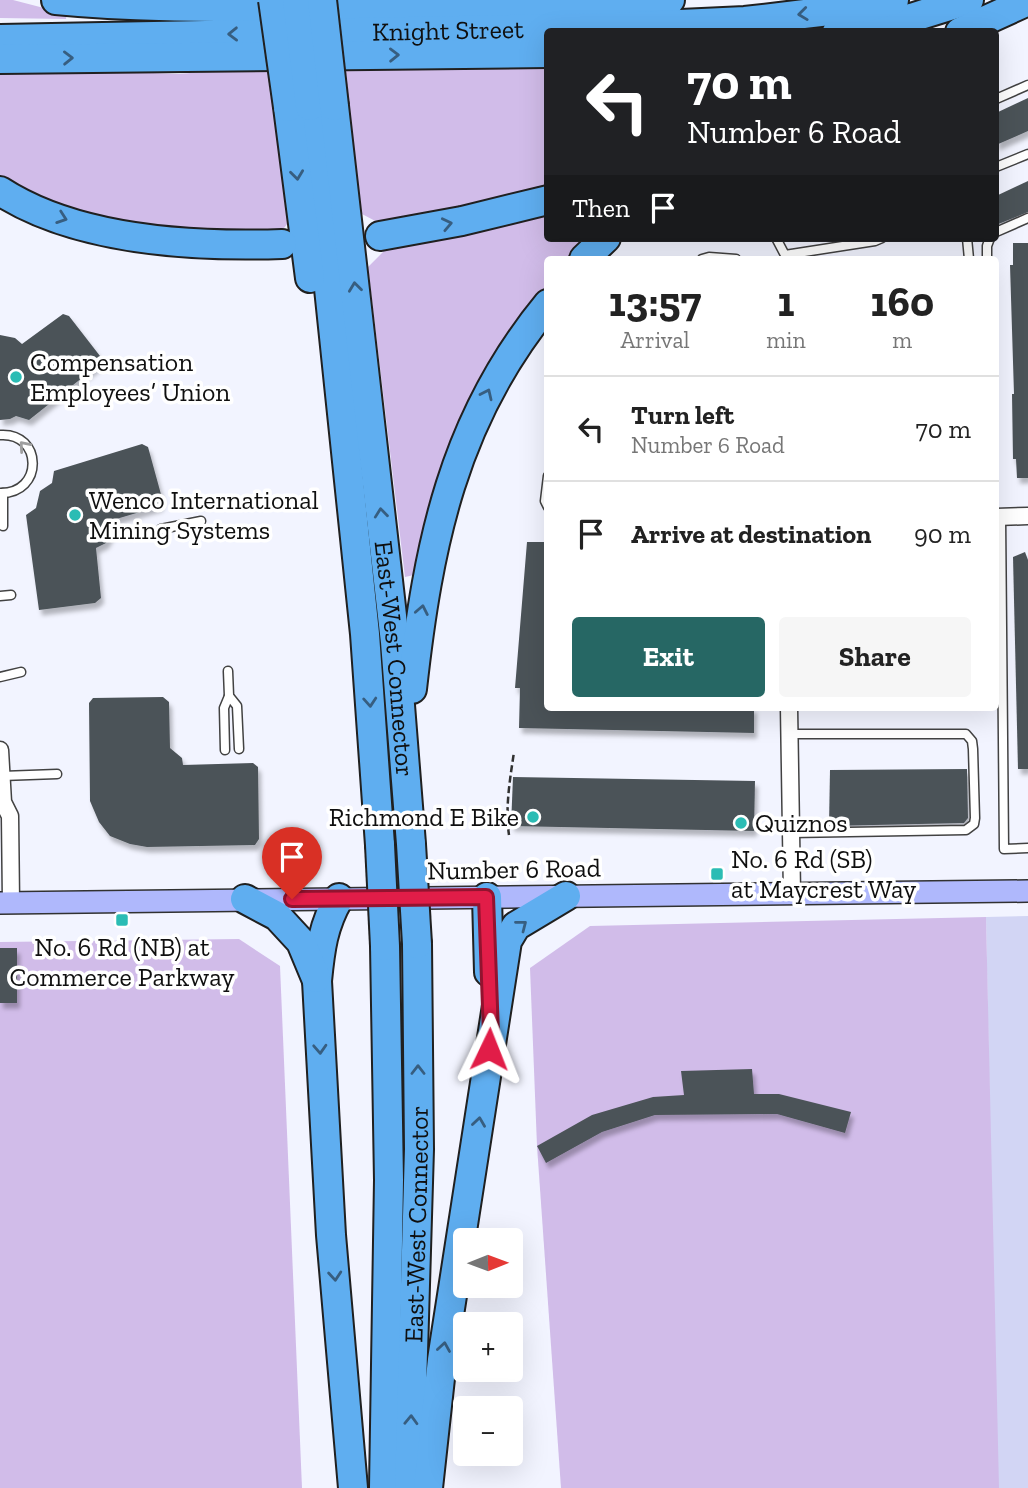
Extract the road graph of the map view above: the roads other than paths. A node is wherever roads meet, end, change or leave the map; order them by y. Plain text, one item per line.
1 (57, 0) edge
2 (274, 0) edge
3 (297, 0) edge
4 (323, 0) edge
5 (670, 0) edge
6 (894, 0) edge
7 (969, 0) edge
8 (1028, 1) edge
9 (544, 28) edge
10 (560, 28) edge
11 (858, 28) edge
12 (969, 28) edge
13 (0, 38) edge
14 (544, 53) edge
15 (0, 59) edge
16 (1028, 85) edge
17 (999, 98) edge
18 (311, 106) junction
19 (1028, 154) edge
20 (999, 166) edge
21 (0, 191) edge
22 (544, 201) edge
23 (1028, 218) edge
24 (999, 231) edge
25 (380, 236) dead end
26 (602, 242) edge
27 (778, 242) edge
28 (875, 242) edge
29 (282, 244) dead end
30 (587, 256) edge
31 (544, 310) edge
32 (0, 435) edge
33 (1, 493) edge
34 (999, 514) edge
35 (1028, 516) edge
36 (201, 521) dead end
37 (3, 526) dead end
38 (161, 529) dead end
39 (11, 594) dead end
40 (0, 596) edge
41 (999, 610) edge
42 (228, 671) dead end
43 (21, 672) dead end
44 (0, 677) edge
45 (229, 696) junction
46 (789, 711) edge
47 (789, 734) junction
48 (239, 749) dead end
49 (0, 750) edge
50 (225, 750) dead end
51 (57, 774) dead end
52 (2, 776) edge
53 (409, 800) junction
54 (2, 804) edge
55 (791, 833) junction
56 (1028, 848) edge
57 (1028, 891) edge
58 (792, 894) junction
59 (566, 896) junction
60 (486, 897) junction
61 (339, 898) junction
62 (245, 899) junction
63 (5, 903) edge
64 (317, 981) junction
65 (491, 1034) junction
66 (353, 1488) edge
67 (384, 1488) edge
68 (409, 1488) edge
69 (428, 1488) edge

1 - 5 highway
2 - 18 highway, bridge
3 - 18 highway, East-West Connector, bridge
4 - 18 highway, East-West Connector, bridge
6 -> 10 highway, Knight Street
7 - 11 highway
8 - 12 highway
9 -> 13 highway, Knight Street
15 -> 14 highway, Knight Street
16 - 17 lane
53 -> 18 highway, East-West Connector
18 -> 67 highway, East-West Connector, bridge
19 - 20 lane
21 -> 29 highway
25 -> 22 highway
23 - 24 lane
26 - 30 highway
27 - 28 lane
53 -> 31 highway
33 -> 32 lane
33 - 37 lane
34 - 35 street
36 - 38 lane
39 - 40 lane
41 - 56 lane
42 - 45 lane
43 - 44 lane
45 - 48 lane
45 - 50 lane
46 - 47 street
47 - 55 street
47 - 55 lane
49 - 52 street
51 - 52 lane
52 - 54 street
68 -> 53 highway, East-West Connector, bridge
54 - 63 street
55 - 58 street
57 - 58 main road, Number 6 Road
58 - 59 main road, Number 6 Road
59 - 60 main road, Number 6 Road
65 -> 59 highway
60 - 61 main road, Number 6 Road
60 - 65 highway
61 - 62 main road, Number 6 Road
61 - 64 highway
62 - 63 main road, Number 6 Road
62 - 64 highway
64 -> 66 highway
69 -> 65 highway

